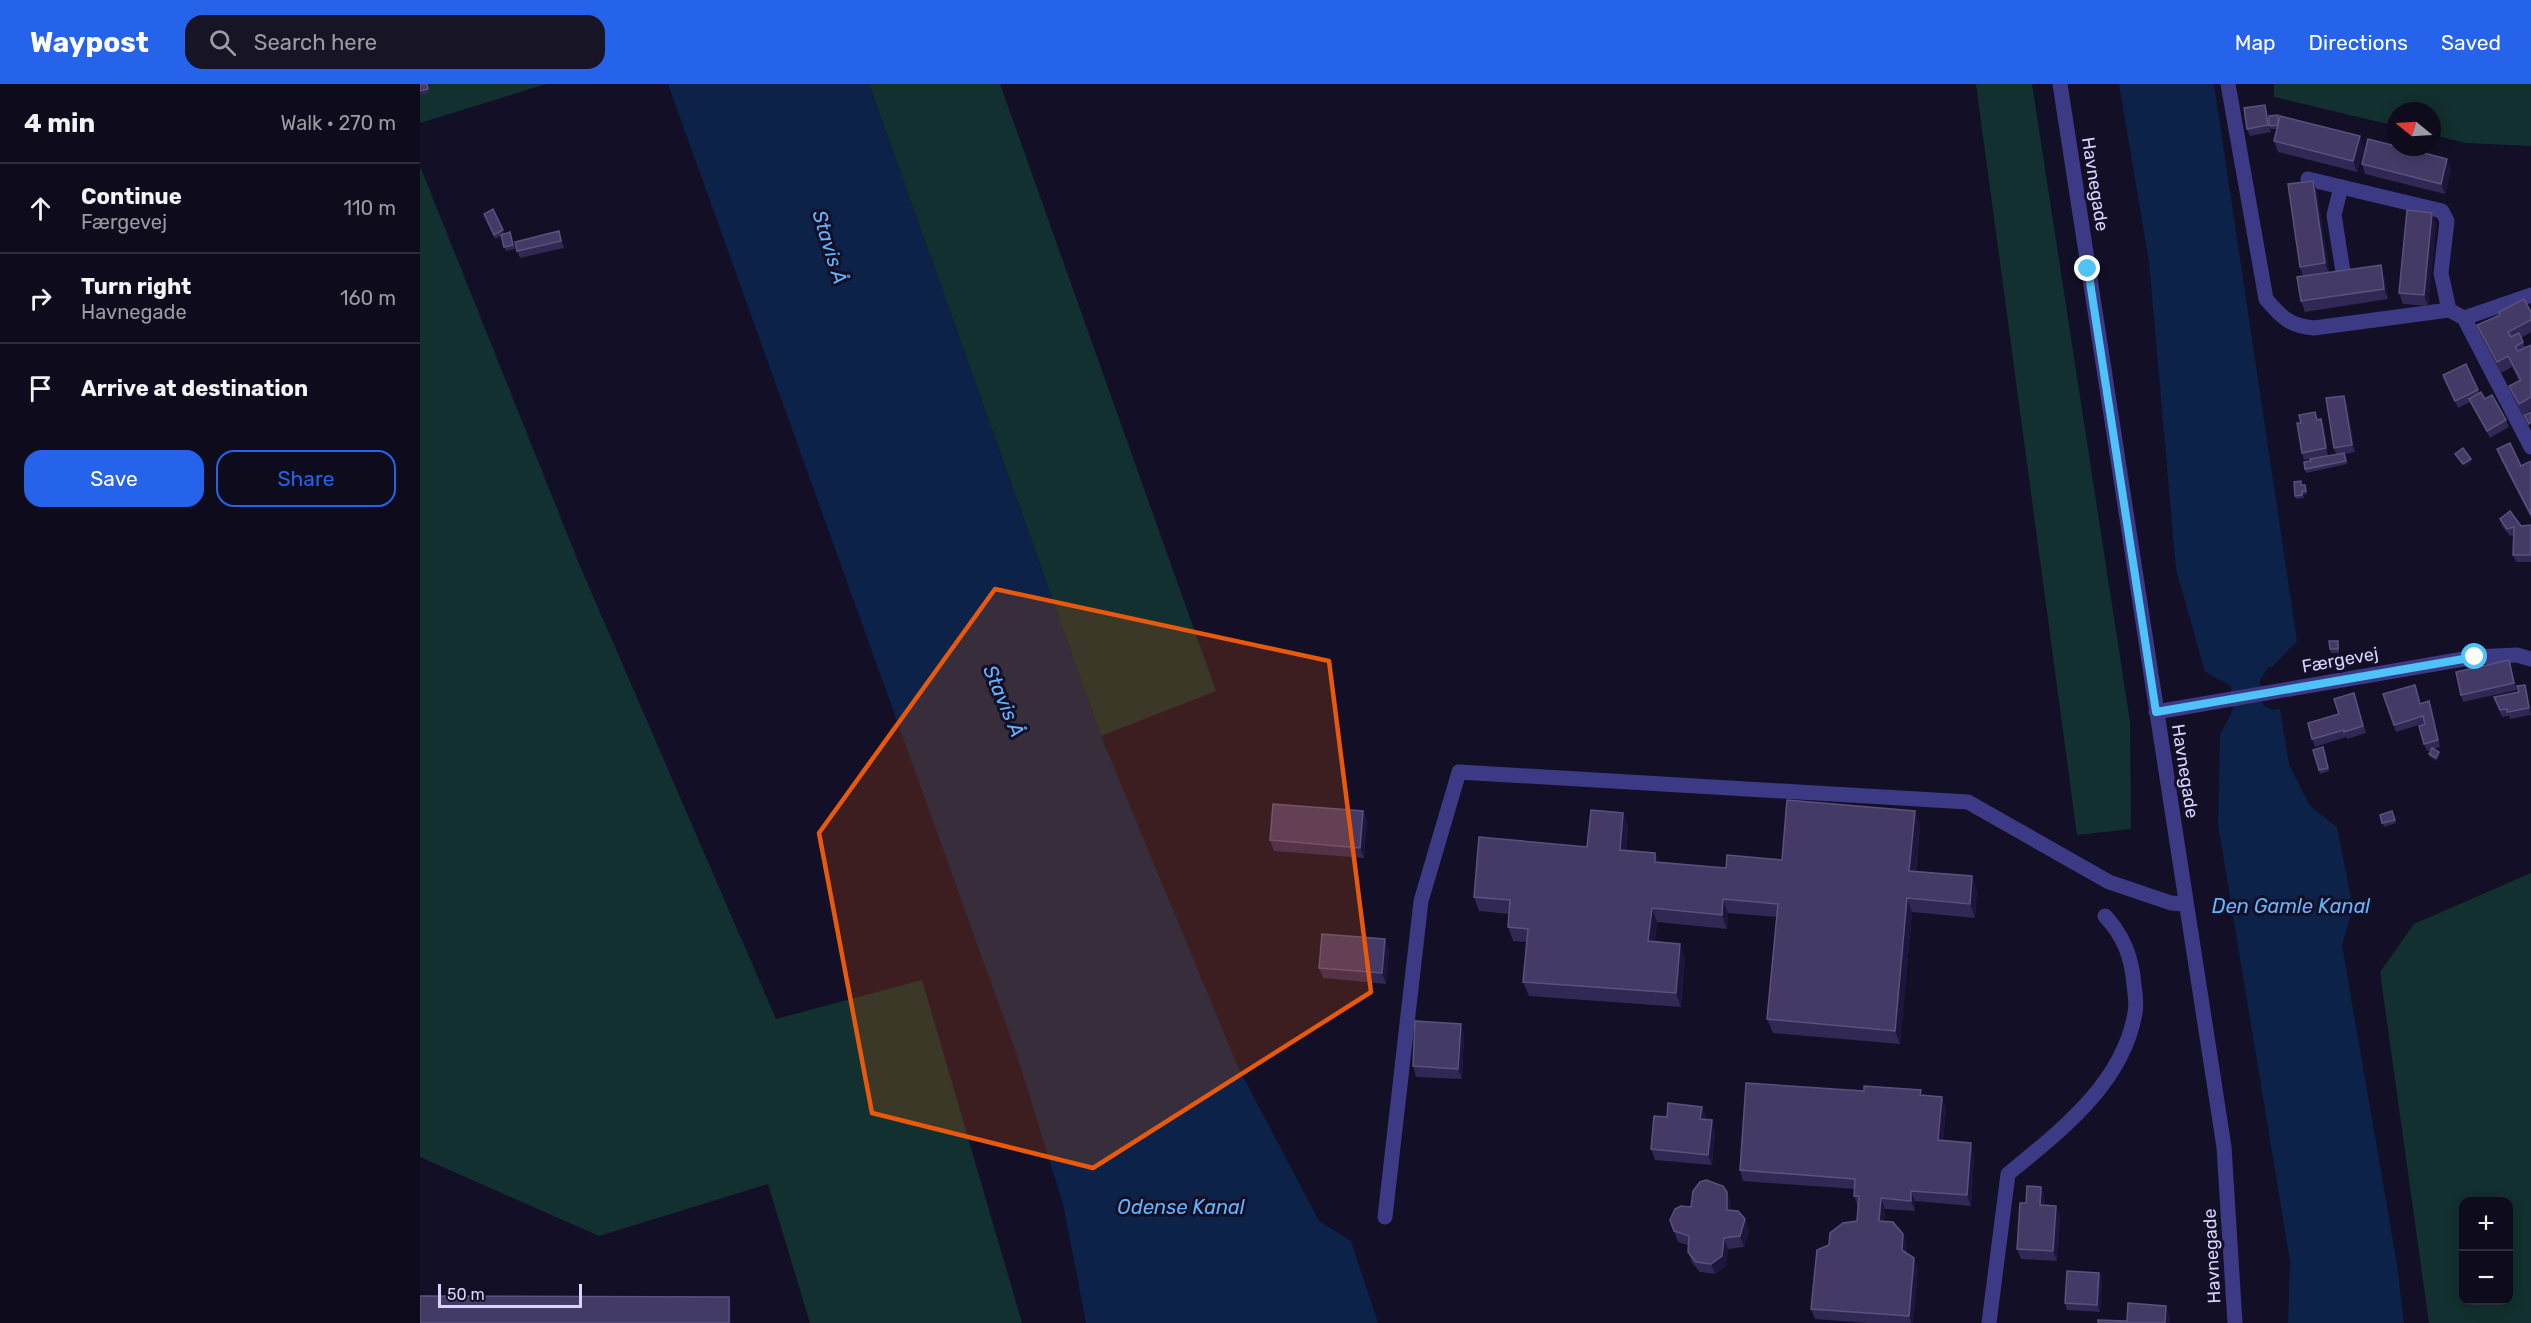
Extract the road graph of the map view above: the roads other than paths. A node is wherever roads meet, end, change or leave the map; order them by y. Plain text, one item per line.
1 (2060, 84) edge
2 (2228, 84) edge
3 (2308, 179) edge
4 (2341, 187) junction
5 (2343, 272) edge
6 (2531, 295) edge
7 (2449, 310) junction
8 (2464, 318) junction
9 (2531, 447) edge
10 (2531, 659) edge
11 (2156, 712) junction
12 (2186, 904) junction
13 (2105, 916) dead end
14 (1385, 1217) dead end
15 (1989, 1323) edge
16 (2235, 1323) edge

1 - 11 street, Havnegade
2 - 7 street
3 - 4 street
4 - 5 street
4 - 7 street
6 - 8 street
7 - 8 street
8 - 9 street
10 - 11 street, Færgevej
11 - 12 street, Havnegade
12 - 14 street
12 - 16 street, Havnegade
13 - 15 street

